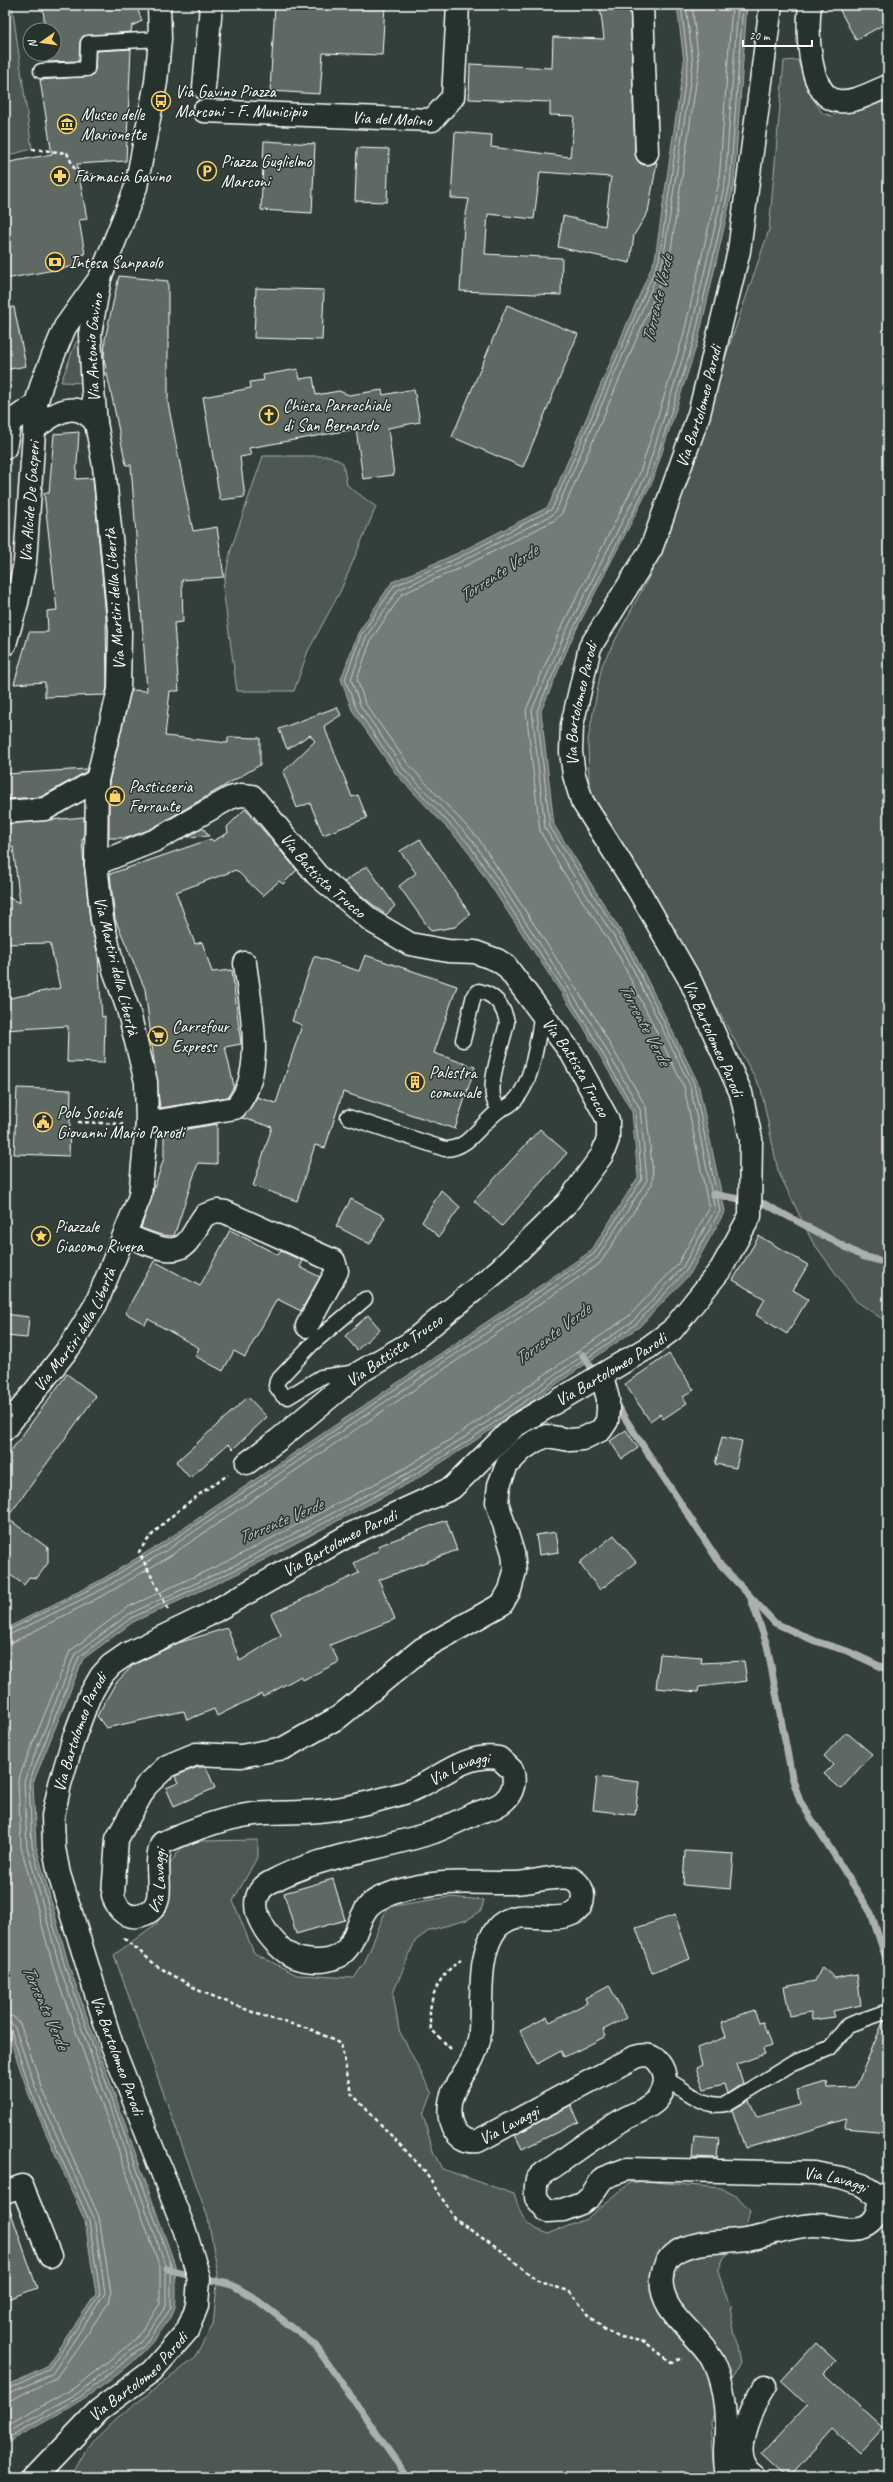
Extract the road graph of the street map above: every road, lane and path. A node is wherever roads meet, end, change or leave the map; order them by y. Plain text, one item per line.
1 (159, 5) edge
2 (211, 5) edge
3 (458, 5) edge
4 (642, 5) edge
5 (771, 5) edge
6 (810, 5) edge
7 (160, 39) junction
8 (41, 71) dead end
9 (888, 86) edge
10 (204, 88) dead end
11 (204, 111) dead end
12 (32, 149) dead end
13 (647, 154) dead end
14 (136, 187) junction
15 (100, 278) junction
16 (36, 404) junction
17 (96, 423) junction
18 (34, 429) junction
19 (5, 448) edge
20 (104, 466) joint
21 (5, 644) edge
22 (97, 780) junction
23 (5, 812) edge
24 (96, 864) junction
25 (245, 962) dead end
26 (542, 1013) junction
27 (463, 1040) dead end
28 (500, 1108) junction
29 (348, 1117) dead end
30 (78, 1122) dead end
31 (147, 1123) junction
32 (125, 1234) junction
33 (365, 1299) dead end
34 (307, 1326) dead end
35 (360, 1372) junction
36 (602, 1376) junction
37 (5, 1429) edge
38 (247, 1463) joint
39 (170, 1614) dead end
40 (119, 1934) dead end
41 (486, 1950) junction
42 (888, 2011) edge
43 (472, 2062) junction
44 (665, 2079) junction
45 (5, 2192) edge
46 (885, 2200) edge
47 (50, 2256) dead end
48 (687, 2356) dead end
49 (764, 2386) dead end
50 (34, 2477) edge
51 (728, 2477) edge
52 (754, 2477) edge

1 - 7 street, Via Antonio Gavino
2 - 10 street
3 - 11 street, Via del Molino
4 - 13 street
5 - 36 street, Via Bartolomeo Parodi
6 - 9 street
7 - 8 lane
7 - 14 street, Via Antonio Gavino
12 - 14 path
14 - 15 street, Via Antonio Gavino
15 - 16 street, Via Antonio Gavino
15 - 17 street, Via Antonio Gavino
16 - 18 street, Via Alcide De Gasperi
16 - 19 street
17 - 18 street
17 - 20 street, Via Antonio Gavino
18 - 21 street, Via Alcide De Gasperi
20 - 22 street, Via Martiri della Libertà
22 - 23 street
22 - 24 street, Via Martiri della Libertà
24 - 26 street, Via Battista Trucco
24 - 31 street, Via Martiri della Libertà
25 - 31 street
26 - 28 lane
26 - 35 street, Via Battista Trucco
27 - 28 lane
28 - 29 lane
30 - 31 path
31 - 32 street, Via Martiri della Libertà
32 - 34 street
32 - 37 street, Via Martiri della Libertà
33 - 35 lane
35 - 38 street, Via Battista Trucco
36 - 41 street, Via Lavaggi
36 - 50 street, Via Bartolomeo Parodi
38 - 39 path
40 - 48 path
41 - 43 street, Via Lavaggi
41 - 43 path
42 - 44 lane
43 - 44 street, Via Lavaggi
44 - 46 street, Via Lavaggi
45 - 47 street
46 - 51 street, Via Lavaggi
49 - 52 street

